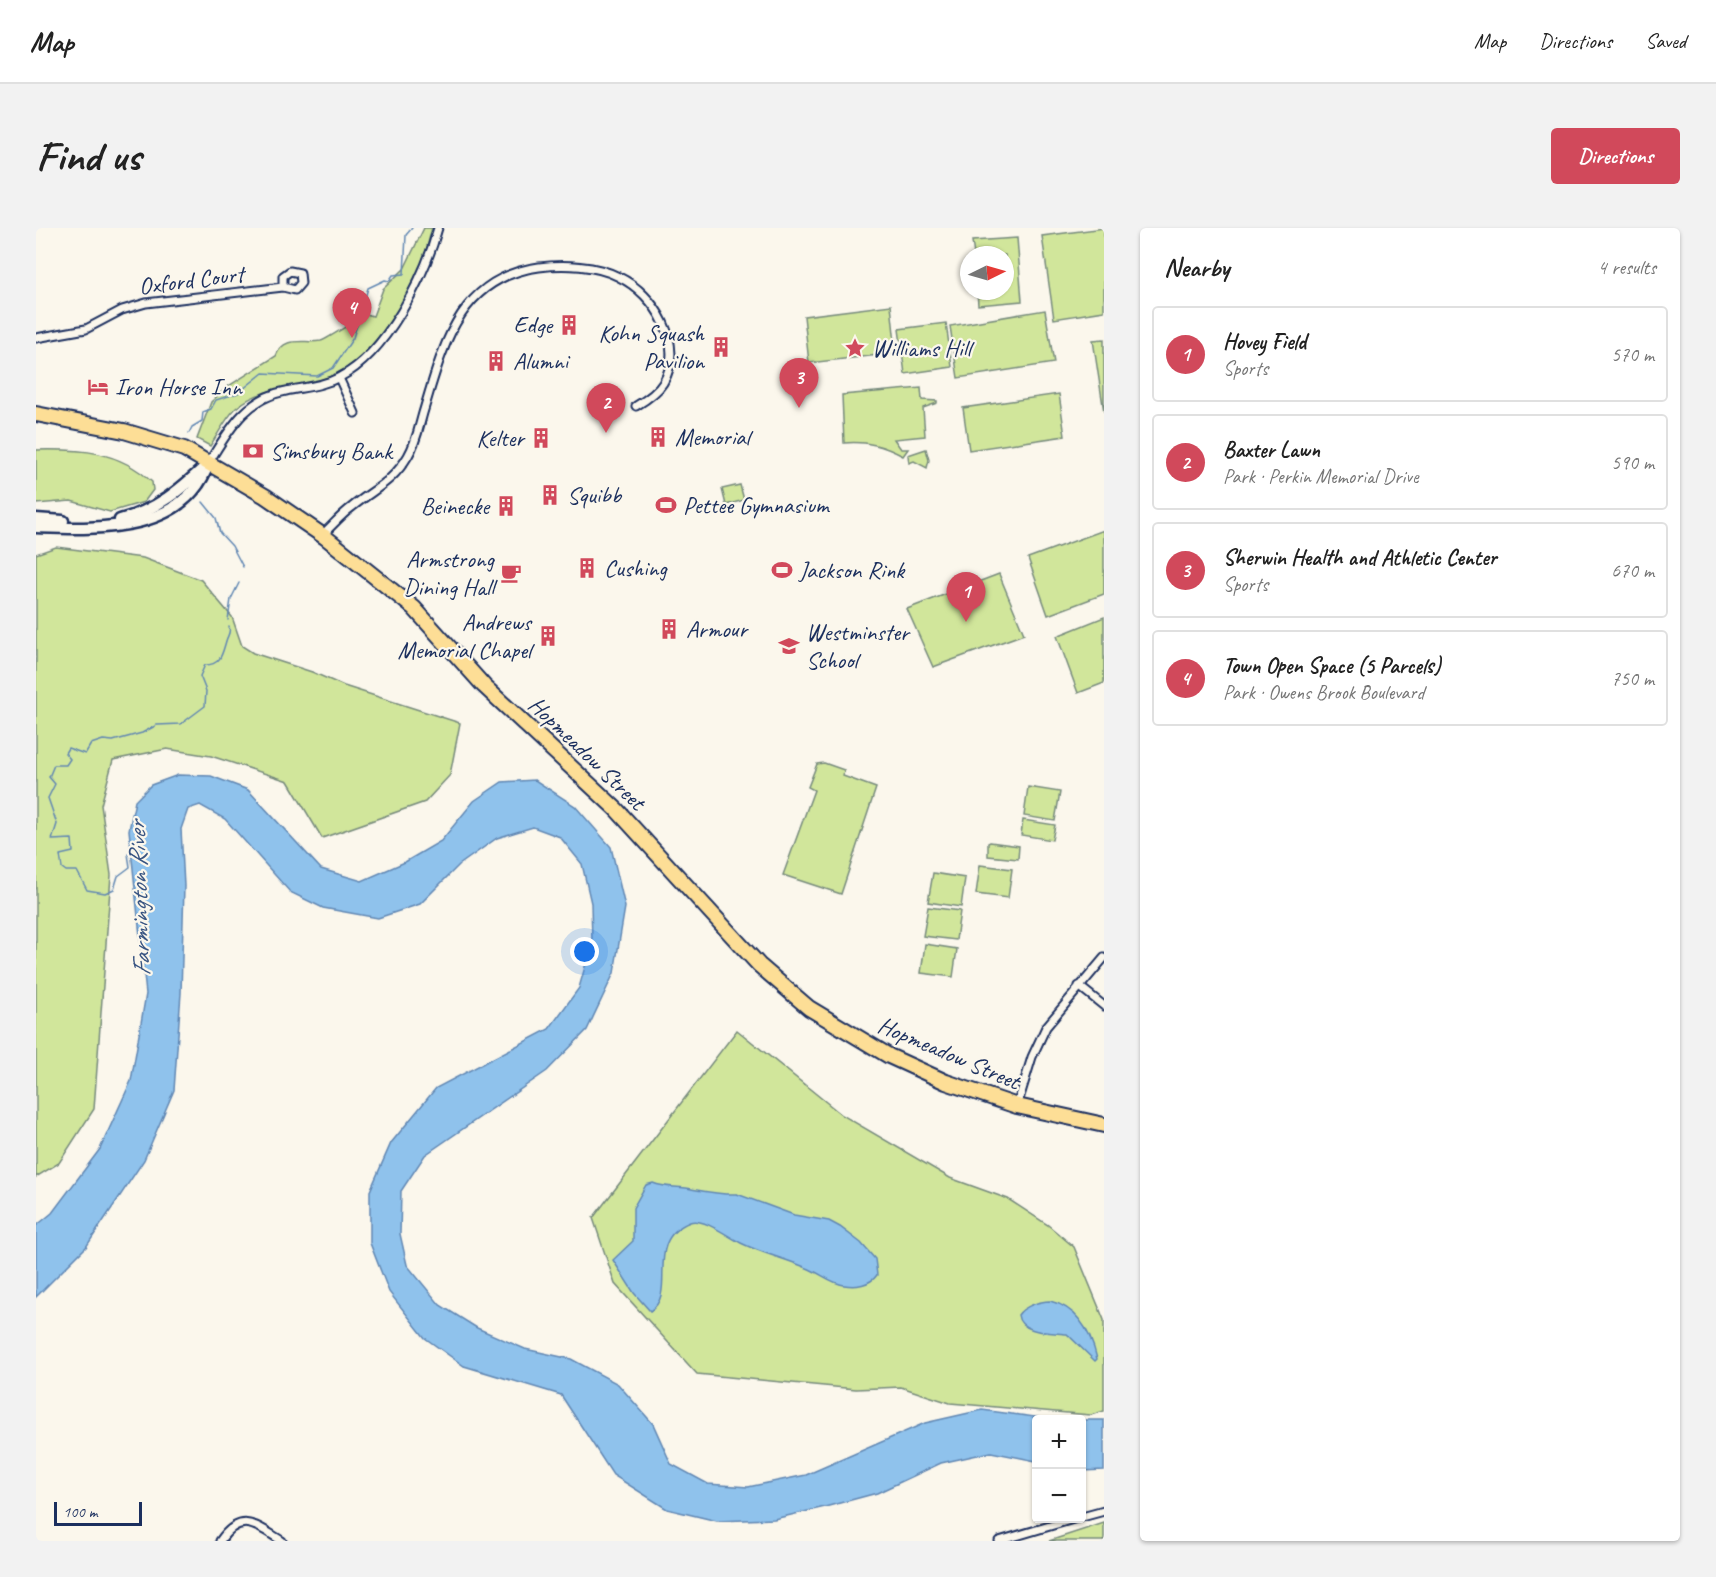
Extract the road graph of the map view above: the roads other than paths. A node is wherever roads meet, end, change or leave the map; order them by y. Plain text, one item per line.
1 (438, 228) edge
2 (283, 287) dead end
3 (36, 338) edge
4 (339, 378) junction
5 (636, 406) dead end
6 (356, 413) dead end
7 (36, 414) edge
8 (209, 462) junction
9 (36, 519) edge
10 (36, 526) edge
11 (322, 535) junction
12 (1104, 958) edge
13 (1079, 986) junction
14 (1104, 1006) edge
15 (1017, 1106) junction
16 (1104, 1125) edge
17 (1104, 1511) edge
18 (1086, 1516) edge
19 (1062, 1523) edge
20 (220, 1541) edge
21 (282, 1541) edge
22 (999, 1541) edge

1 - 4 street
2 - 3 street, Oxford Court
4 - 6 street
4 - 8 street
5 - 11 street
7 - 8 highway, Hopmeadow Street
8 - 9 street
8 - 10 street
8 - 11 highway, Hopmeadow Street
11 - 15 highway, Hopmeadow Street
12 - 13 street
13 - 14 street
13 - 15 street
15 - 16 highway, Hopmeadow Street
17 - 18 street
19 - 22 street
20 - 21 street

